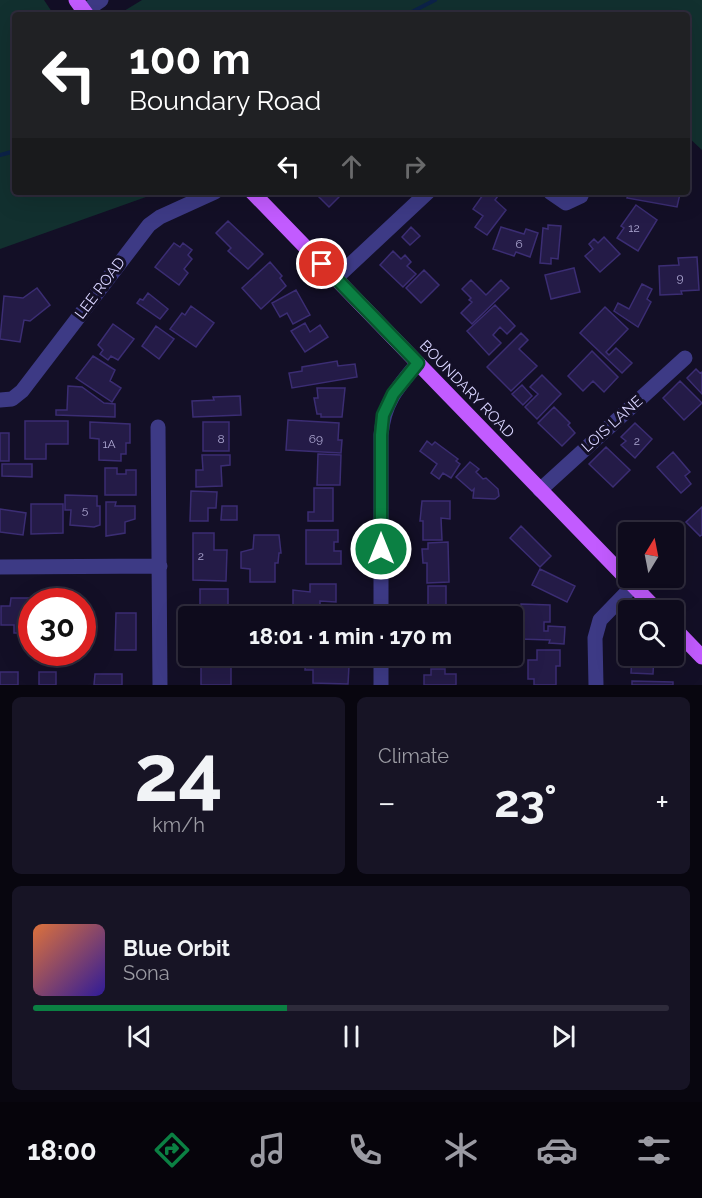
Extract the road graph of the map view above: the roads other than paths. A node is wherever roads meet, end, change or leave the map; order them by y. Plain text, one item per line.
1 (101, 0) edge
2 (83, 9) edge
3 (209, 195) edge
4 (255, 195) edge
5 (425, 195) edge
6 (554, 195) edge
7 (581, 195) edge
8 (336, 278) junction
9 (685, 358) dead end
10 (418, 363) junction
11 (0, 400) edge
12 (158, 427) dead end
13 (540, 490) junction
14 (160, 566) junction
15 (0, 567) edge
16 (618, 571) edge
17 (631, 588) edge
18 (635, 588) edge
19 (647, 600) edge
20 (381, 606) edge
21 (684, 638) edge
22 (702, 657) edge
23 (381, 666) edge
24 (160, 685) edge
25 (381, 685) edge
26 (596, 685) edge

1 - 2 street
3 - 11 street, LEE ROAD
4 - 8 main road, BOUNDARY ROAD
5 - 8 street
6 - 7 street
8 - 10 main road, BOUNDARY ROAD
9 - 13 street, LOIS LANE
10 - 13 main road, BOUNDARY ROAD
10 - 20 street
12 - 14 street
13 - 16 main road, BOUNDARY ROAD
14 - 15 street
14 - 24 street
17 - 26 street
18 - 19 main road, BOUNDARY ROAD
21 - 22 main road
23 - 25 street

